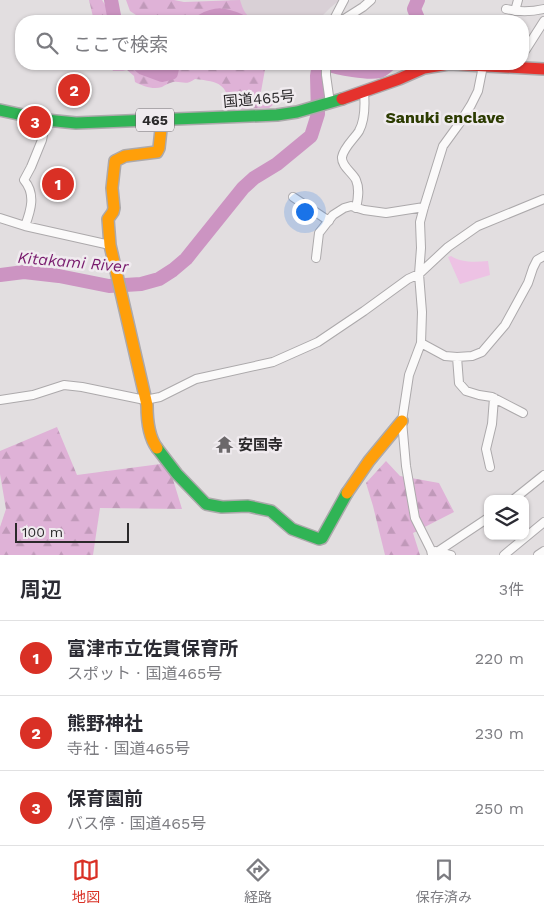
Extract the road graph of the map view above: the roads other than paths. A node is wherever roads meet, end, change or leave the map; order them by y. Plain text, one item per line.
1 (344, 0) edge
2 (371, 0) edge
3 (518, 0) edge
4 (506, 9) dead end
5 (544, 9) edge
6 (514, 11) junction
7 (336, 15) edge
8 (351, 15) edge
9 (544, 21) edge
10 (529, 45) edge
11 (529, 67) edge
12 (544, 69) edge
13 (326, 70) edge
14 (419, 70) edge
15 (482, 70) edge
16 (364, 92) junction
17 (327, 104) junction
18 (0, 110) edge
19 (46, 120) junction
20 (162, 120) junction
21 (293, 197) dead end
22 (544, 200) edge
23 (424, 207) junction
24 (356, 208) junction
25 (0, 218) edge
26 (329, 220) junction
27 (25, 226) junction
28 (110, 245) junction
29 (544, 256) edge
30 (316, 258) dead end
31 (419, 274) junction
32 (421, 343) junction
33 (457, 357) junction
34 (494, 398) junction
35 (0, 400) edge
36 (145, 400) junction
37 (523, 413) dead end
38 (402, 421) junction
39 (490, 467) dead end
40 (544, 475) edge
41 (519, 495) edge
42 (484, 520) edge
43 (544, 522) edge
44 (544, 551) edge
45 (433, 552) edge
46 (451, 555) edge
47 (504, 555) edge
48 (538, 555) edge

1 - 7 street
2 - 8 street
3 - 6 street
4 - 6 street
5 - 6 street
9 - 10 street
11 - 12 main road, 国道465号 / 465
13 - 17 street
14 - 16 main road, 国道465号 / 465
15 - 23 street
16 - 17 main road, 国道465号 / 465
16 - 24 street
17 - 20 main road, 国道465号 / 465
18 - 19 main road, 国道465号 / 465
19 - 20 main road, 国道465号 / 465
19 - 27 street
20 - 28 main road
21 - 26 street
22 - 31 street
23 - 24 street
23 - 31 street
24 - 26 street
25 - 27 street
26 - 30 street
27 - 28 street
28 - 36 main road
29 - 33 street
31 - 32 street
31 - 36 street
32 - 33 street
32 - 38 street
33 - 34 street
34 - 37 street
34 - 39 street
35 - 36 street
36 - 38 main road
38 - 45 street
40 - 41 street
42 - 45 street
43 - 47 street
44 - 48 street
45 - 46 street

